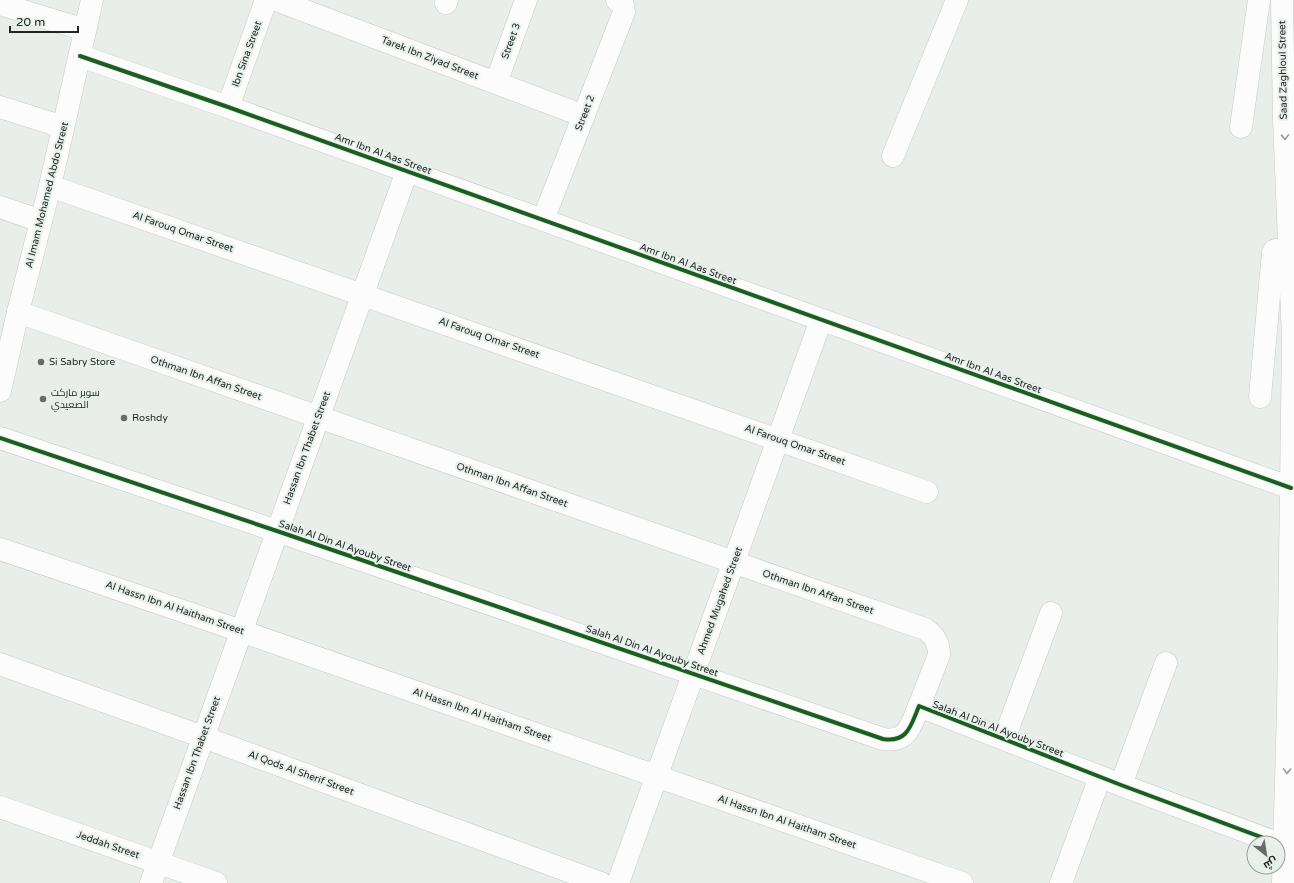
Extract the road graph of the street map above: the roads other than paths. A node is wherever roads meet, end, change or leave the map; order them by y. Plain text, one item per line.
1 (92, 0) edge
2 (266, 0) edge
3 (276, 0) edge
4 (526, 0) edge
5 (957, 0) edge
6 (1259, 0) edge
7 (1282, 0) edge
8 (620, 3) edge
9 (0, 4) edge
10 (85, 30) junction
11 (80, 56) junction
12 (496, 83) junction
13 (0, 107) edge
14 (228, 107) junction
15 (584, 116) junction
16 (64, 127) junction
17 (1241, 127) dead end
18 (893, 156) dead end
19 (407, 172) junction
20 (50, 186) junction
21 (0, 208) edge
22 (543, 220) junction
23 (41, 221) junction
24 (1290, 251) junction
25 (363, 294) junction
26 (18, 312) junction
27 (821, 320) junction
28 (0, 391) edge
29 (1260, 397) dead end
30 (318, 418) junction
31 (0, 438) edge
32 (778, 440) junction
33 (1291, 488) junction
34 (927, 492) dead end
35 (277, 531) junction
36 (0, 549) edge
37 (734, 562) junction
38 (1051, 613) dead end
39 (241, 631) junction
40 (1166, 663) dead end
41 (0, 664) edge
42 (693, 674) junction
43 (919, 706) junction
44 (1291, 721) edge
45 (203, 737) junction
46 (1004, 740) junction
47 (656, 776) junction
48 (1100, 777) junction
49 (1121, 785) junction
50 (0, 807) edge
51 (1256, 835) edge
52 (1281, 835) edge
53 (158, 863) junction
54 (150, 883) edge
55 (216, 883) edge
56 (601, 883) edge
57 (618, 883) edge
58 (962, 883) edge
59 (1061, 883) edge

1 - 10 street, Al Imam Mohamed Abdo Street
2 - 14 street, Ibn Sina Street
3 - 12 street, Tarek Ibn Ziyad Street
4 - 12 street, Street 3
5 - 18 street
6 - 17 street
7 -> 24 street, Saad Zaghloul Street
8 - 15 street, Street 2
9 - 10 street
10 - 11 street, Al Imam Mohamed Abdo Street
11 - 14 street, Amr Ibn Al Aas Street
11 - 16 street, Al Imam Mohamed Abdo Street
12 - 15 street, Tarek Ibn Ziyad Street
13 - 16 street
14 - 19 street, Amr Ibn Al Aas Street
15 - 22 street, Street 2
16 - 20 street, Al Imam Mohamed Abdo Street
19 - 22 street, Amr Ibn Al Aas Street
19 - 25 street, Hassan Ibn Thabet Street
20 - 23 street, Al Imam Mohamed Abdo Street
20 - 25 street, Al Farouq Omar Street
21 - 23 street
22 - 27 street, Amr Ibn Al Aas Street
23 - 26 street, Al Imam Mohamed Abdo Street
24 - 29 street
24 - 33 street, Saad Zaghloul Street
25 - 30 street, Hassan Ibn Thabet Street
25 - 32 street, Al Farouq Omar Street
26 - 28 street, Al Imam Mohamed Abdo Street
26 - 30 street, Othman Ibn Affan Street
27 - 32 street, Ahmed Mugahed Street
27 - 33 street, Amr Ibn Al Aas Street
30 - 35 street, Hassan Ibn Thabet Street
30 - 37 street, Othman Ibn Affan Street
31 - 35 street, Salah Al Din Al Ayouby Street
32 - 34 street, Al Farouq Omar Street
32 - 37 street, Ahmed Mugahed Street
33 - 44 street, Saad Zaghloul Street
35 - 39 street, Hassan Ibn Thabet Street
35 - 42 street, Salah Al Din Al Ayouby Street
36 - 39 street, Al Hassn Ibn Al Haitham Street
37 - 42 street, Ahmed Mugahed Street
37 - 43 street, Othman Ibn Affan Street
38 - 46 street
39 - 45 street, Hassan Ibn Thabet Street
39 - 47 street, Al Hassn Ibn Al Haitham Street
40 - 49 street
41 - 45 street, Al Qods Al Sherif Street
42 - 43 street, Salah Al Din Al Ayouby Street
42 - 47 street, Ahmed Mugahed Street
43 - 46 street, Salah Al Din Al Ayouby Street
44 -> 52 street, Saad Zaghloul Street
45 - 53 street, Hassan Ibn Thabet Street
45 - 56 street, Al Qods Al Sherif Street
46 - 48 street, Salah Al Din Al Ayouby Street
47 - 57 street, Ahmed Mugahed Street
47 - 58 street, Al Hassn Ibn Al Haitham Street
48 - 49 street, Salah Al Din Al Ayouby Street
48 - 59 street
49 - 51 street, Salah Al Din Al Ayouby Street
50 - 53 street, Jeddah Street
53 - 54 street, Hassan Ibn Thabet Street
53 - 55 street, Jeddah Street

